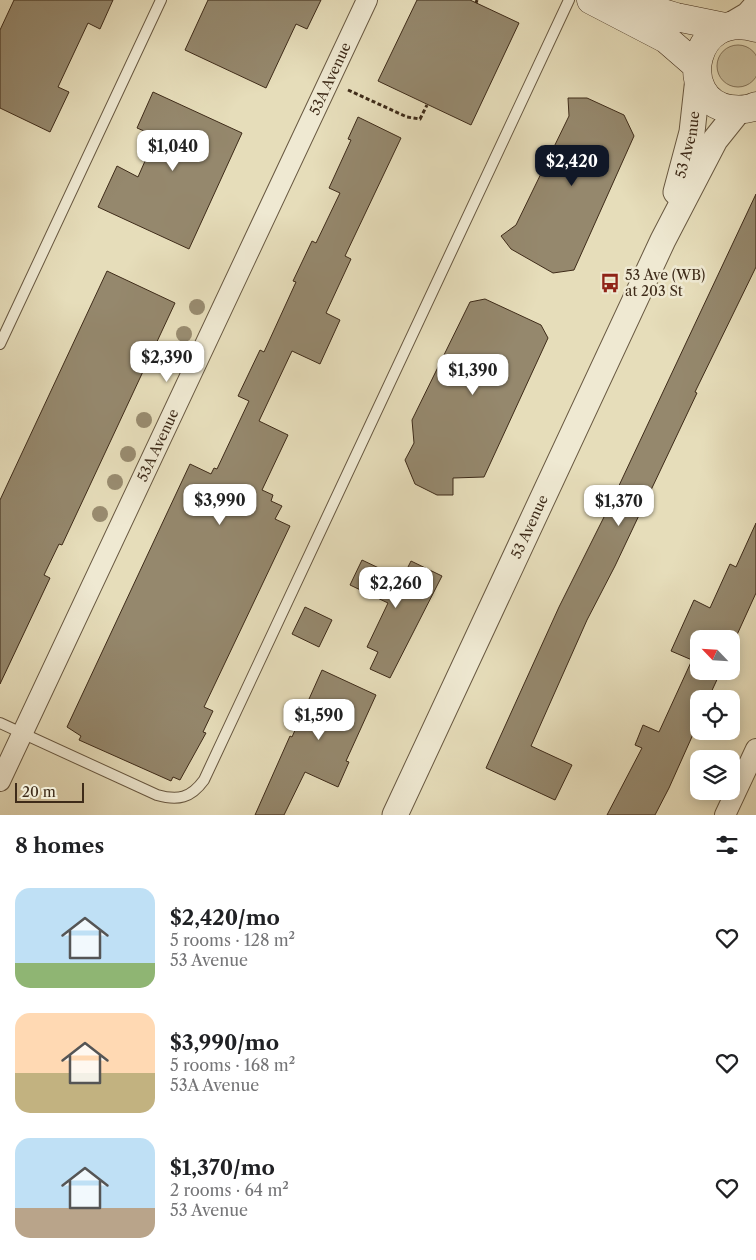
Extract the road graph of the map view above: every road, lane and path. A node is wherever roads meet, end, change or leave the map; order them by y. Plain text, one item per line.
1 (161, 0) edge
2 (366, 0) edge
3 (569, 0) edge
4 (592, 0) edge
5 (621, 0) edge
6 (756, 6) edge
7 (738, 27) edge
8 (697, 71) junction
9 (347, 90) dead end
10 (427, 105) dead end
11 (751, 108) edge
12 (663, 240) junction
13 (0, 344) edge
14 (0, 723) edge
15 (22, 733) junction
16 (756, 749) edge
17 (0, 781) edge
18 (395, 815) edge
19 (725, 815) edge

1 - 13 lane
2 - 15 street, 53A Avenue
3 - 15 lane
4 - 8 main road
5 - 7 main road
6 - 7 street
7 - 8 main road
8 - 11 main road
8 - 12 street, 53 Avenue
9 - 10 path
11 - 12 street, 53 Avenue
12 - 18 street, 53 Avenue
14 - 15 lane
15 - 17 street, 53A Avenue
16 - 19 street

